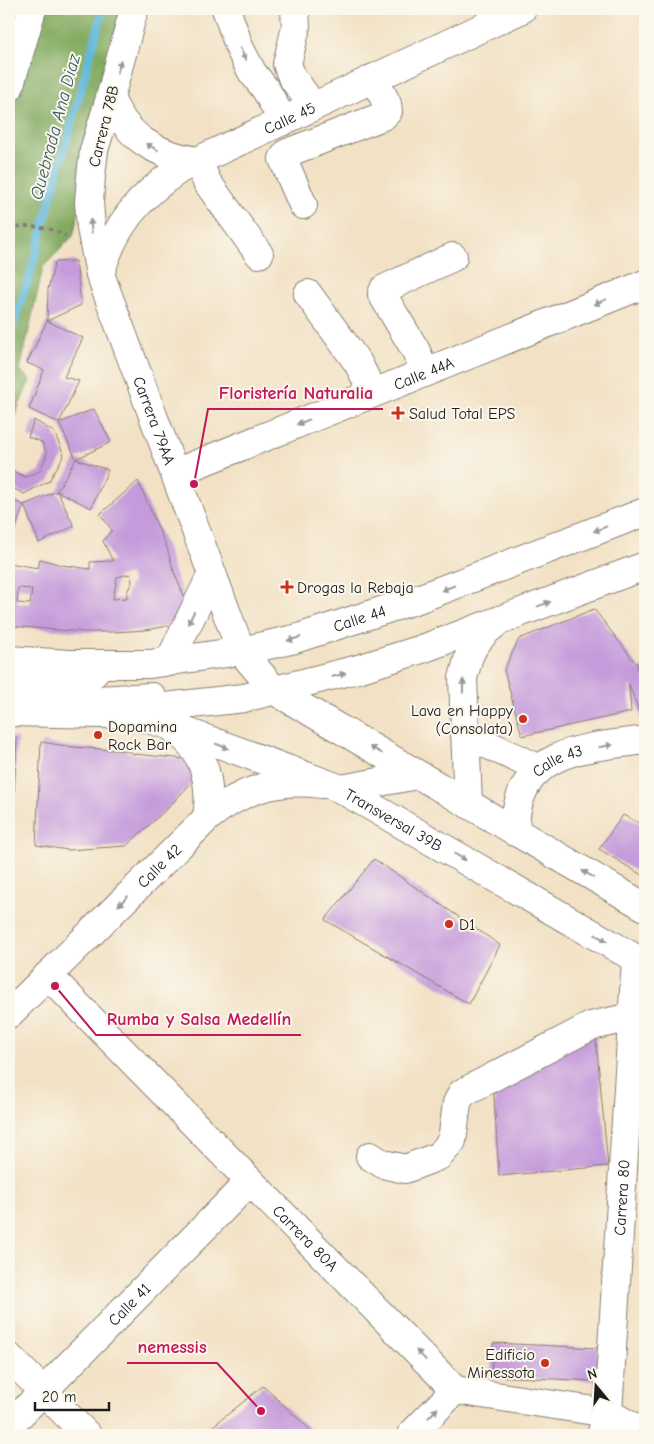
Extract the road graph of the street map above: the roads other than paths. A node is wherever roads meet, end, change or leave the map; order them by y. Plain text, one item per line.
1 (32, 9) edge
2 (134, 9) edge
3 (226, 9) edge
4 (295, 9) edge
5 (522, 9) edge
6 (286, 64) junction
7 (374, 78) junction
8 (258, 79) junction
9 (9, 88) edge
10 (110, 98) junction
11 (313, 106) junction
12 (283, 121) junction
13 (198, 161) junction
14 (303, 205) dead end
15 (259, 254) dead end
16 (453, 257) dead end
17 (100, 274) junction
18 (645, 284) edge
19 (308, 294) dead end
20 (425, 372) junction
21 (373, 393) junction
22 (175, 473) junction
23 (645, 512) edge
24 (645, 566) edge
25 (212, 574) junction
26 (498, 621) junction
27 (241, 651) junction
28 (9, 660) edge
29 (171, 661) junction
30 (9, 676) edge
31 (274, 691) junction
32 (9, 697) edge
33 (9, 712) edge
34 (127, 712) junction
35 (168, 725) junction
36 (466, 734) junction
37 (645, 740) edge
38 (540, 769) junction
39 (418, 775) junction
40 (341, 789) junction
41 (468, 804) junction
42 (207, 818) junction
43 (515, 832) junction
44 (645, 907) edge
45 (641, 961) edge
46 (48, 975) junction
47 (9, 1014) edge
48 (632, 1017) junction
49 (370, 1156) dead end
50 (250, 1181) junction
51 (9, 1357) edge
52 (455, 1390) junction
53 (43, 1392) junction
54 (604, 1424) edge
55 (9, 1426) edge
56 (645, 1434) edge
57 (87, 1435) edge
58 (412, 1435) edge

1 - 9 street
10 -> 2 street, Carrera 78B
3 -> 8 street
4 - 6 street
5 - 7 street, Calle 45
6 - 8 street
6 - 11 street
7 - 11 street, Calle 45
7 - 14 street
8 - 12 street
13 -> 10 street
17 -> 10 street, Carrera 78B
11 - 12 street, Calle 45
12 - 13 street, Calle 45
13 - 15 street
13 - 17 street, Calle 45
16 - 20 street
17 - 22 street, Carrera 79AA
18 -> 20 street, Calle 44A
19 - 21 street
20 - 21 street, Calle 44A
21 -> 22 street, Calle 44A
22 - 25 street, Carrera 79AA
23 -> 27 street, Calle 44
26 -> 24 street
25 - 27 street, Carrera 79AA
25 -> 29 street
31 -> 26 street
36 -> 26 street
27 - 29 street, Calle 44
27 - 31 street
28 - 29 street, Calle 44
29 - 30 street, Calle 44
29 - 31 street
31 - 32 street
31 - 34 street
39 -> 31 street
33 - 34 street
34 - 35 street, Transversal 39B
35 -> 40 street, Transversal 39B
35 - 42 street
36 - 38 street
36 - 41 street
38 -> 37 street, Calle 43
38 - 43 street, Calle 43
39 - 40 street
39 - 41 street
40 - 42 street, Calle 42
40 -> 45 street, Transversal 39B
41 - 43 street
42 -> 46 street, Calle 42
44 -> 43 street
45 - 48 street, Carrera 80
46 - 47 street, Calle 42
46 - 50 street, Carrera 80A
48 - 49 street
48 - 54 street, Carrera 80
52 -> 50 street, Carrera 80A
50 - 53 street, Calle 41
51 - 53 street
52 - 54 street
58 -> 52 street
53 - 55 street, Calle 41
53 - 57 street
54 - 56 street

